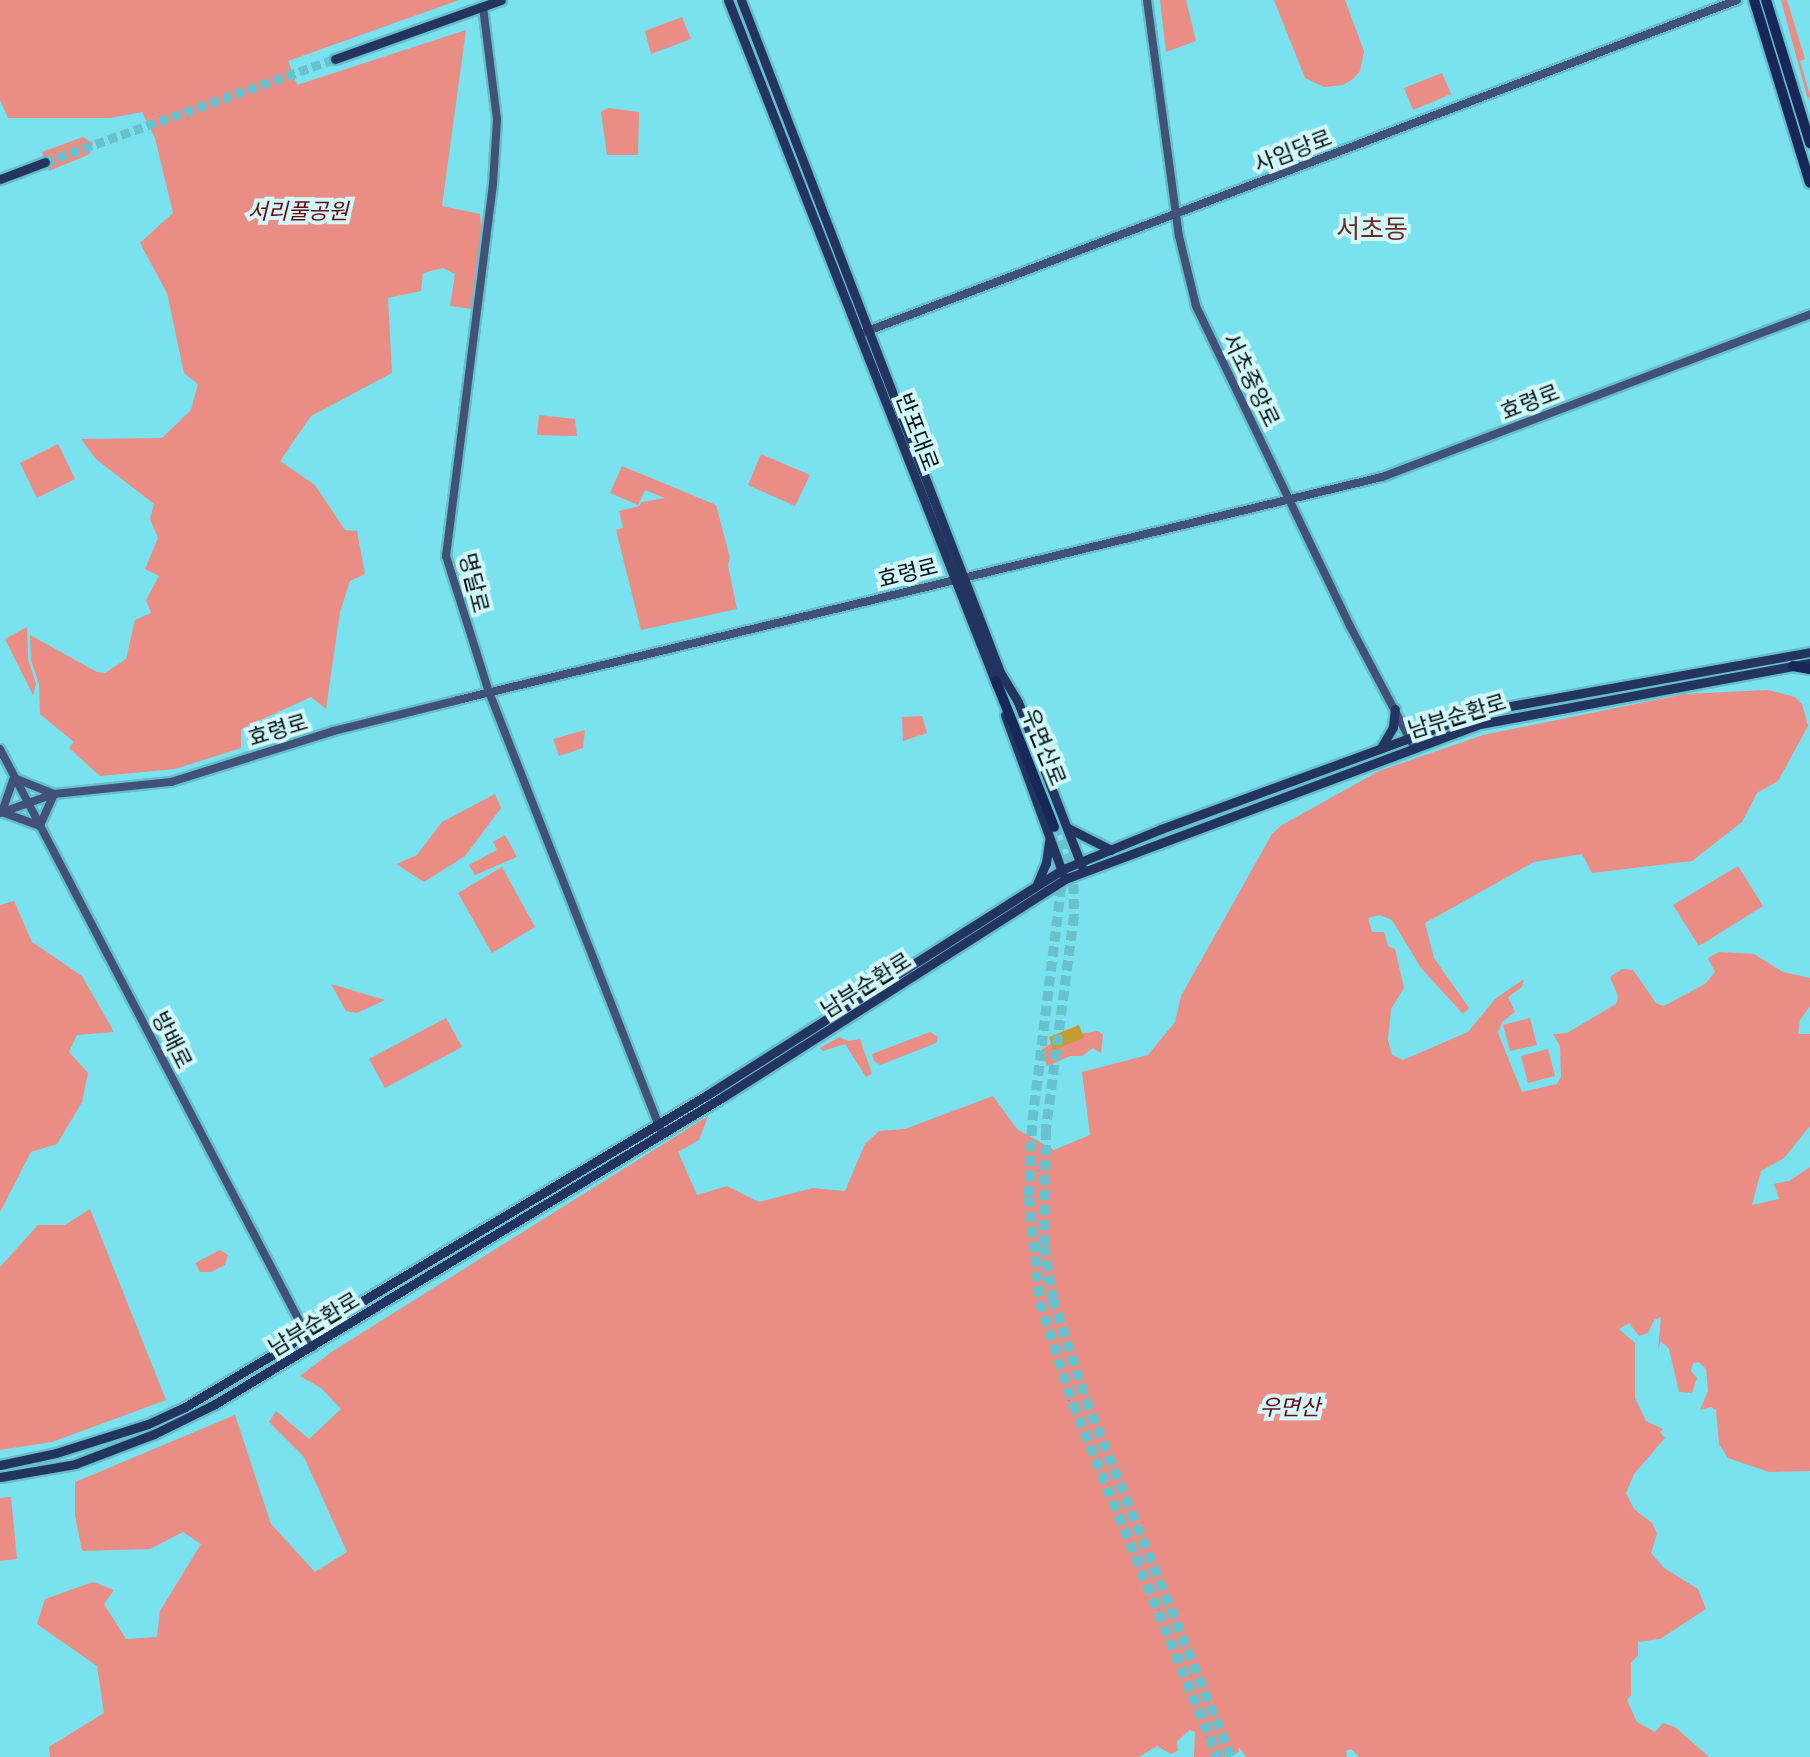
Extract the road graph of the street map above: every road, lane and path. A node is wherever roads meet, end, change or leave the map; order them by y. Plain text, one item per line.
1 (501, 0) edge
2 (728, 0) edge
3 (741, 0) edge
4 (1147, 0) edge
5 (1737, 0) edge
6 (1761, 4) edge
7 (483, 7) junction
8 (335, 59) tunnel mouth
9 (1810, 143) edge
10 (45, 162) tunnel mouth
11 (0, 179) edge
12 (1810, 183) edge
13 (1177, 214) junction
14 (1810, 314) edge
15 (865, 332) junction
16 (1289, 498) junction
17 (960, 579) junction
18 (1810, 652) edge
19 (1793, 666) joint
20 (1810, 666) edge
21 (1000, 682) joint
22 (489, 692) junction
23 (1395, 709) junction
24 (1410, 737) junction
25 (1414, 747) junction
26 (0, 749) edge
27 (1377, 753) junction
28 (14, 778) junction
29 (54, 794) junction
30 (28, 801) junction
31 (1, 812) edge
32 (40, 826) junction
33 (1058, 826) junction
34 (1111, 850) junction
35 (1082, 867) junction
36 (1063, 875) junction
37 (1037, 884) junction
38 (661, 1129) junction
39 (307, 1336) junction
40 (313, 1347) junction
41 (0, 1465) edge
42 (0, 1477) edge

1 - 7 main road
2 - 15 main road, 반포대로
3 - 15 main road, 반포대로
4 - 13 main road, 서초중앙로
5 - 13 main road, 사임당로
6 - 9 highway
6 - 12 highway
7 - 8 main road
7 - 22 main road, 명달로
10 - 11 main road
13 - 15 main road, 사임당로
13 - 16 main road, 서초중앙로
14 - 16 main road, 효령로
15 - 17 main road, 반포대로
16 - 17 main road, 효령로
16 - 23 main road, 서초중앙로
17 - 21 main road, 반포대로
17 - 22 main road, 효령로
18 - 24 main road, 남부순환로
19 - 20 highway
19 - 25 main road, 남부순환로
21 - 33 highway, 우면산로
22 - 29 main road, 효령로
22 - 38 main road, 명달로
23 - 24 main road, 서초중앙로
23 - 27 main road
24 - 25 main road, 서초중앙로
24 - 27 main road, 남부순환로
25 - 27 main road, 남부순환로
26 - 28 main road, 방배로
27 - 34 main road, 남부순환로
27 - 35 main road, 남부순환로
28 - 29 main road
28 - 30 main road, 방배로
28 - 31 main road
29 - 30 main road, 효령로
29 - 32 main road
30 - 31 main road, 효령로
30 - 32 main road, 방배로
31 - 32 main road
32 - 39 main road, 방배로
33 - 34 main road
33 - 35 main road
33 - 36 main road
33 - 37 main road
34 - 35 main road, 남부순환로
35 - 36 main road, 남부순환로
36 - 37 main road, 남부순환로
36 - 38 main road, 남부순환로
37 - 38 main road, 남부순환로
38 - 39 main road, 남부순환로
38 - 40 main road, 남부순환로
39 - 40 main road, 방배로
39 - 41 main road, 남부순환로
40 - 42 main road, 남부순환로

